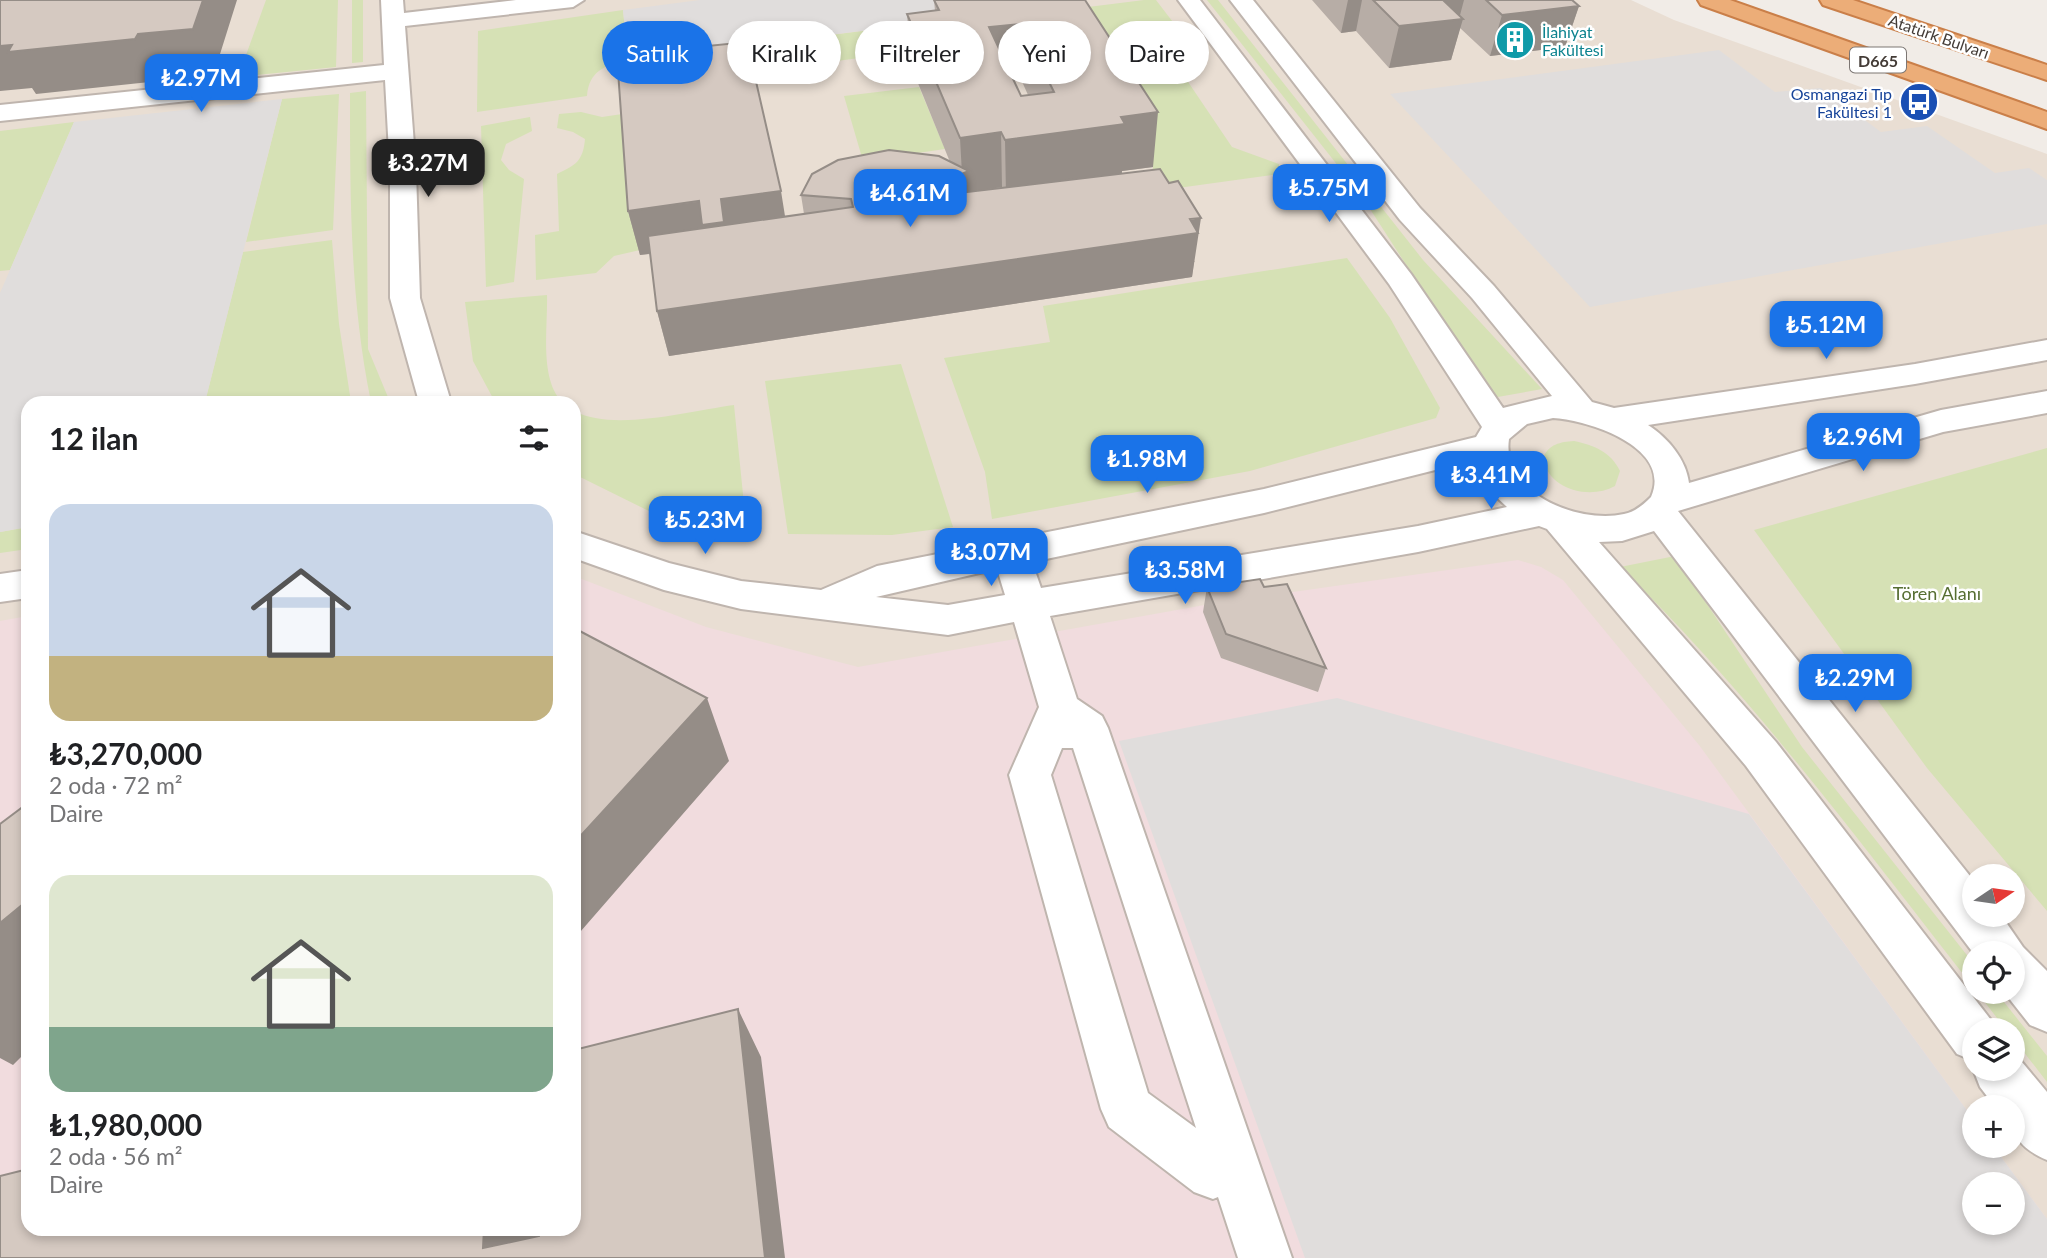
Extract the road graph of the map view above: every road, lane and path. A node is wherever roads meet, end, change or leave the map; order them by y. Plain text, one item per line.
1 (573, 0) edge
2 (1189, 0) edge
3 (1241, 0) edge
4 (1709, 0) edge
5 (1831, 0) edge
6 (393, 11) edge
7 (398, 71) junction
8 (2047, 73) edge
9 (0, 113) edge
10 (2047, 121) edge
11 (2047, 351) edge
12 (433, 396) edge
13 (2047, 402) edge
14 (1597, 414) junction
15 (1495, 436) junction
16 (1664, 507) junction
17 (1550, 517) junction
18 (581, 546) edge
19 (1010, 551) junction
20 (21, 585) edge
21 (0, 588) edge
22 (826, 604) junction
23 (1027, 607) junction
24 (1059, 708) junction
25 (1993, 941) edge
26 (2025, 981) edge
27 (2047, 1008) edge
28 (1962, 1021) edge
29 (2007, 1081) edge
30 (2047, 1134) edge
31 (1213, 1173) junction
32 (1240, 1258) edge
33 (1265, 1258) edge

1 - 6 street
2 - 15 street
3 - 14 street
4 - 10 highway, D665
5 - 8 highway, Atatürk Bulvarı / D665
6 - 7 street
7 - 9 street
7 - 12 street
11 - 14 street
13 - 16 street
14 - 15 street
14 - 16 street
15 - 17 street
15 - 19 street
16 - 17 street
16 - 25 street
17 - 23 street
17 - 28 street
18 - 22 street
19 - 22 street
19 - 23 street
20 - 21 street
22 - 23 street
23 - 24 street
24 - 31 street
24 - 31 street
24 - 33 street
26 - 27 street
29 - 30 street
31 - 32 street

